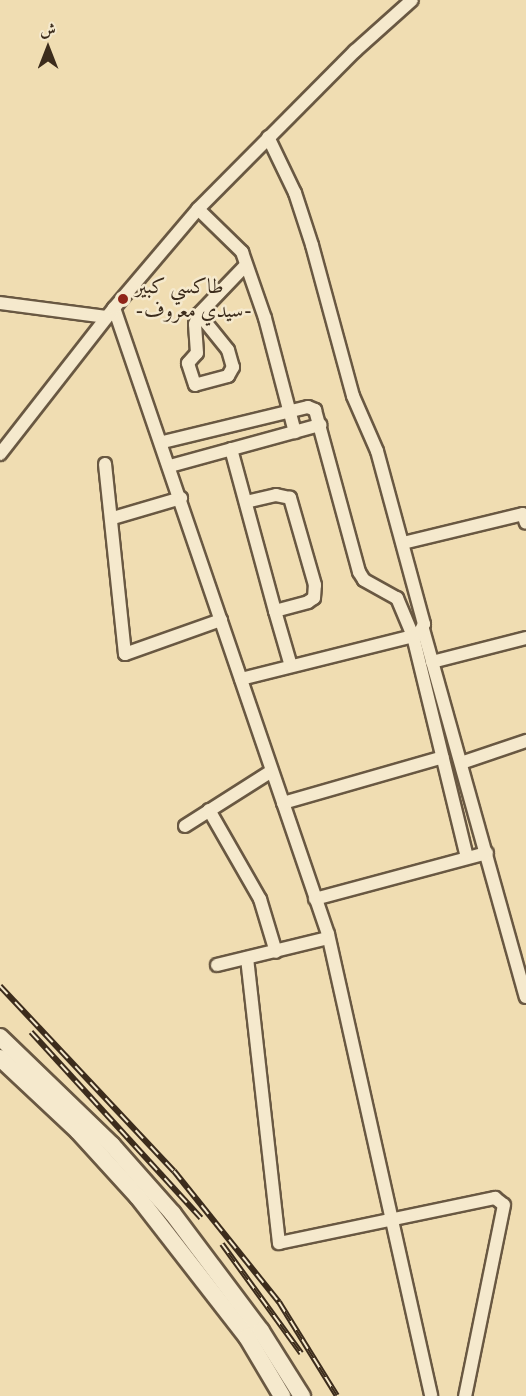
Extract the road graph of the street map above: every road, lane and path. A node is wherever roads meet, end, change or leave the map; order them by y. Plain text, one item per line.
1 (412, 0) edge
2 (268, 138) junction
3 (198, 209) junction
4 (246, 265) junction
5 (0, 303) edge
6 (110, 312) junction
7 (199, 314) junction
8 (289, 411) junction
9 (320, 425) junction
10 (295, 432) junction
11 (163, 442) junction
12 (231, 449) junction
13 (0, 454) edge
14 (105, 464) dead end
15 (170, 466) junction
16 (181, 498) junction
17 (246, 502) junction
18 (113, 518) junction
19 (526, 523) edge
20 (403, 543) junction
21 (275, 611) junction
22 (221, 620) junction
23 (418, 632) junction
24 (526, 638) edge
25 (291, 666) junction
26 (434, 668) junction
27 (423, 676) junction
28 (241, 679) junction
29 (526, 741) edge
30 (443, 758) junction
31 (462, 763) junction
32 (270, 772) junction
33 (283, 803) junction
34 (209, 810) junction
35 (184, 826) dead end
36 (487, 853) junction
37 (467, 858) junction
38 (315, 899) junction
39 (328, 938) junction
40 (276, 952) junction
41 (247, 958) junction
42 (218, 965) dead end
43 (526, 997) edge
44 (526, 1002) edge
45 (0, 1037) edge
46 (0, 1058) edge
47 (391, 1218) junction
48 (282, 1396) edge
49 (302, 1396) edge
50 (431, 1396) edge
51 (465, 1396) edge

1 - 2 street
2 - 3 street
2 - 20 street
3 - 4 street
3 - 6 street
4 - 7 street
4 - 8 street
5 - 6 street
6 - 11 street
6 - 13 street
7 - 7 street
8 - 9 street
8 - 10 street
8 - 11 street
9 - 10 street
9 - 23 street
10 - 12 street
11 - 15 street
12 - 15 street
12 - 17 street
14 - 18 street
15 - 16 street
16 - 18 street
16 - 22 street
17 - 21 street
17 - 21 street
18 - 22 street
19 - 20 street
20 - 23 street
21 - 25 street
22 - 28 street
23 - 25 street
23 - 26 street
23 - 27 street
24 - 26 street
25 - 28 street
26 - 27 street
26 - 31 street
27 - 30 street
28 - 32 street
29 - 31 street
30 - 33 street
30 - 37 street
31 - 36 street
32 - 33 street
32 - 34 street
33 - 38 street
34 - 35 street
34 - 40 street
36 - 37 street
36 - 43 street
37 - 38 street
38 - 39 street
39 - 40 street
39 - 47 street
40 - 41 street
41 - 42 street
41 - 47 street
43 - 44 street
45 - 49 street
46 - 48 street
47 - 50 street
47 - 51 street

